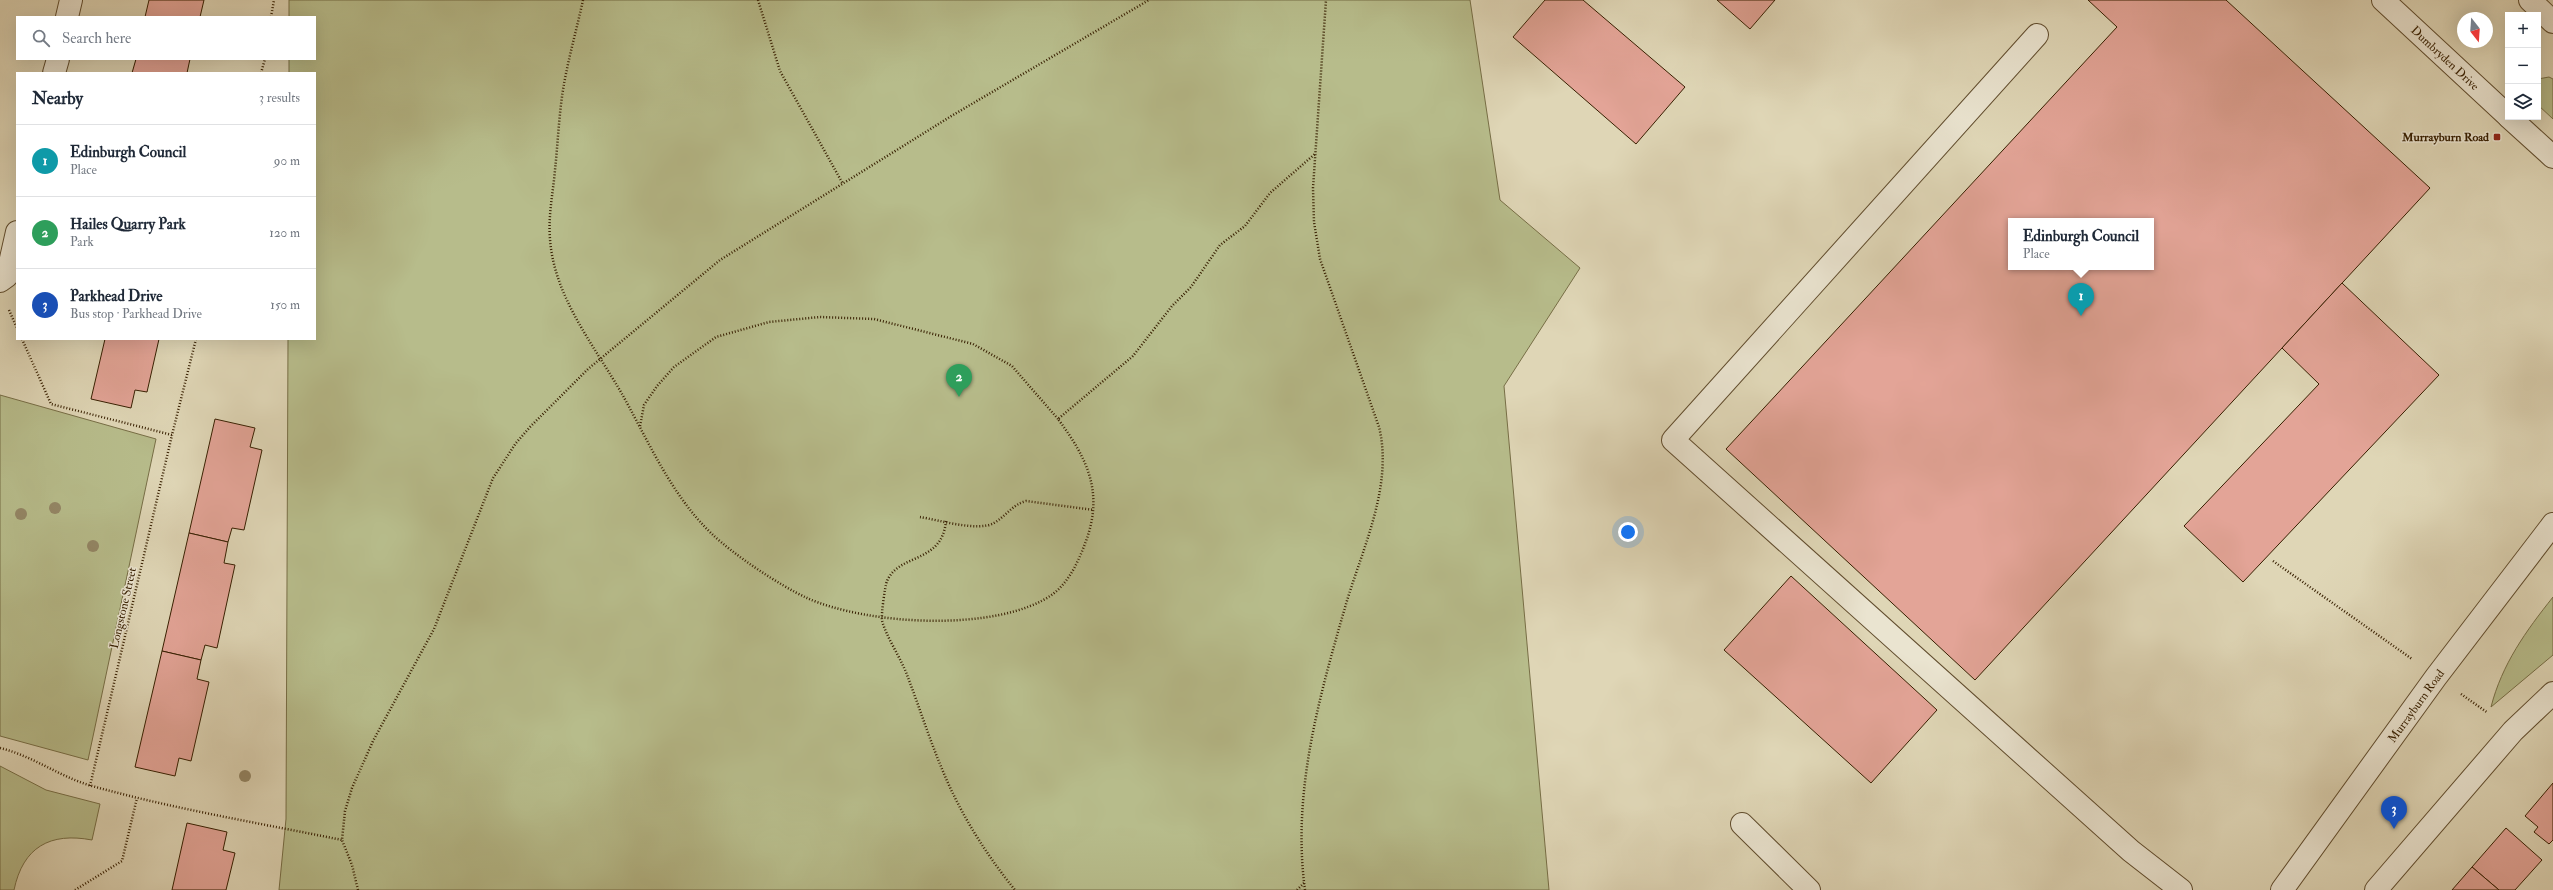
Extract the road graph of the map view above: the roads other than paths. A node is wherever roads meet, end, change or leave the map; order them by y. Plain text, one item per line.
1 (72, 0) edge
2 (2383, 0) edge
3 (2530, 0) edge
4 (68, 16) edge
5 (2553, 22) edge
6 (2037, 35) dead end
7 (58, 60) edge
8 (54, 72) edge
9 (2505, 112) edge
10 (2513, 120) edge
11 (2553, 157) edge
12 (16, 236) edge
13 (0, 281) edge
14 (2553, 524) edge
15 (2553, 693) edge
16 (1742, 824) dead end
17 (1809, 890) edge
18 (2181, 890) edge
19 (2282, 890) edge
20 (2376, 890) edge

1 - 4 street
2 - 9 street, Dumbryden Drive
3 - 5 street
6 - 18 street
7 - 8 street
10 - 11 street, Dumbryden Drive
12 - 13 street
14 - 19 street, Murrayburn Road
15 - 20 street
16 - 17 street

